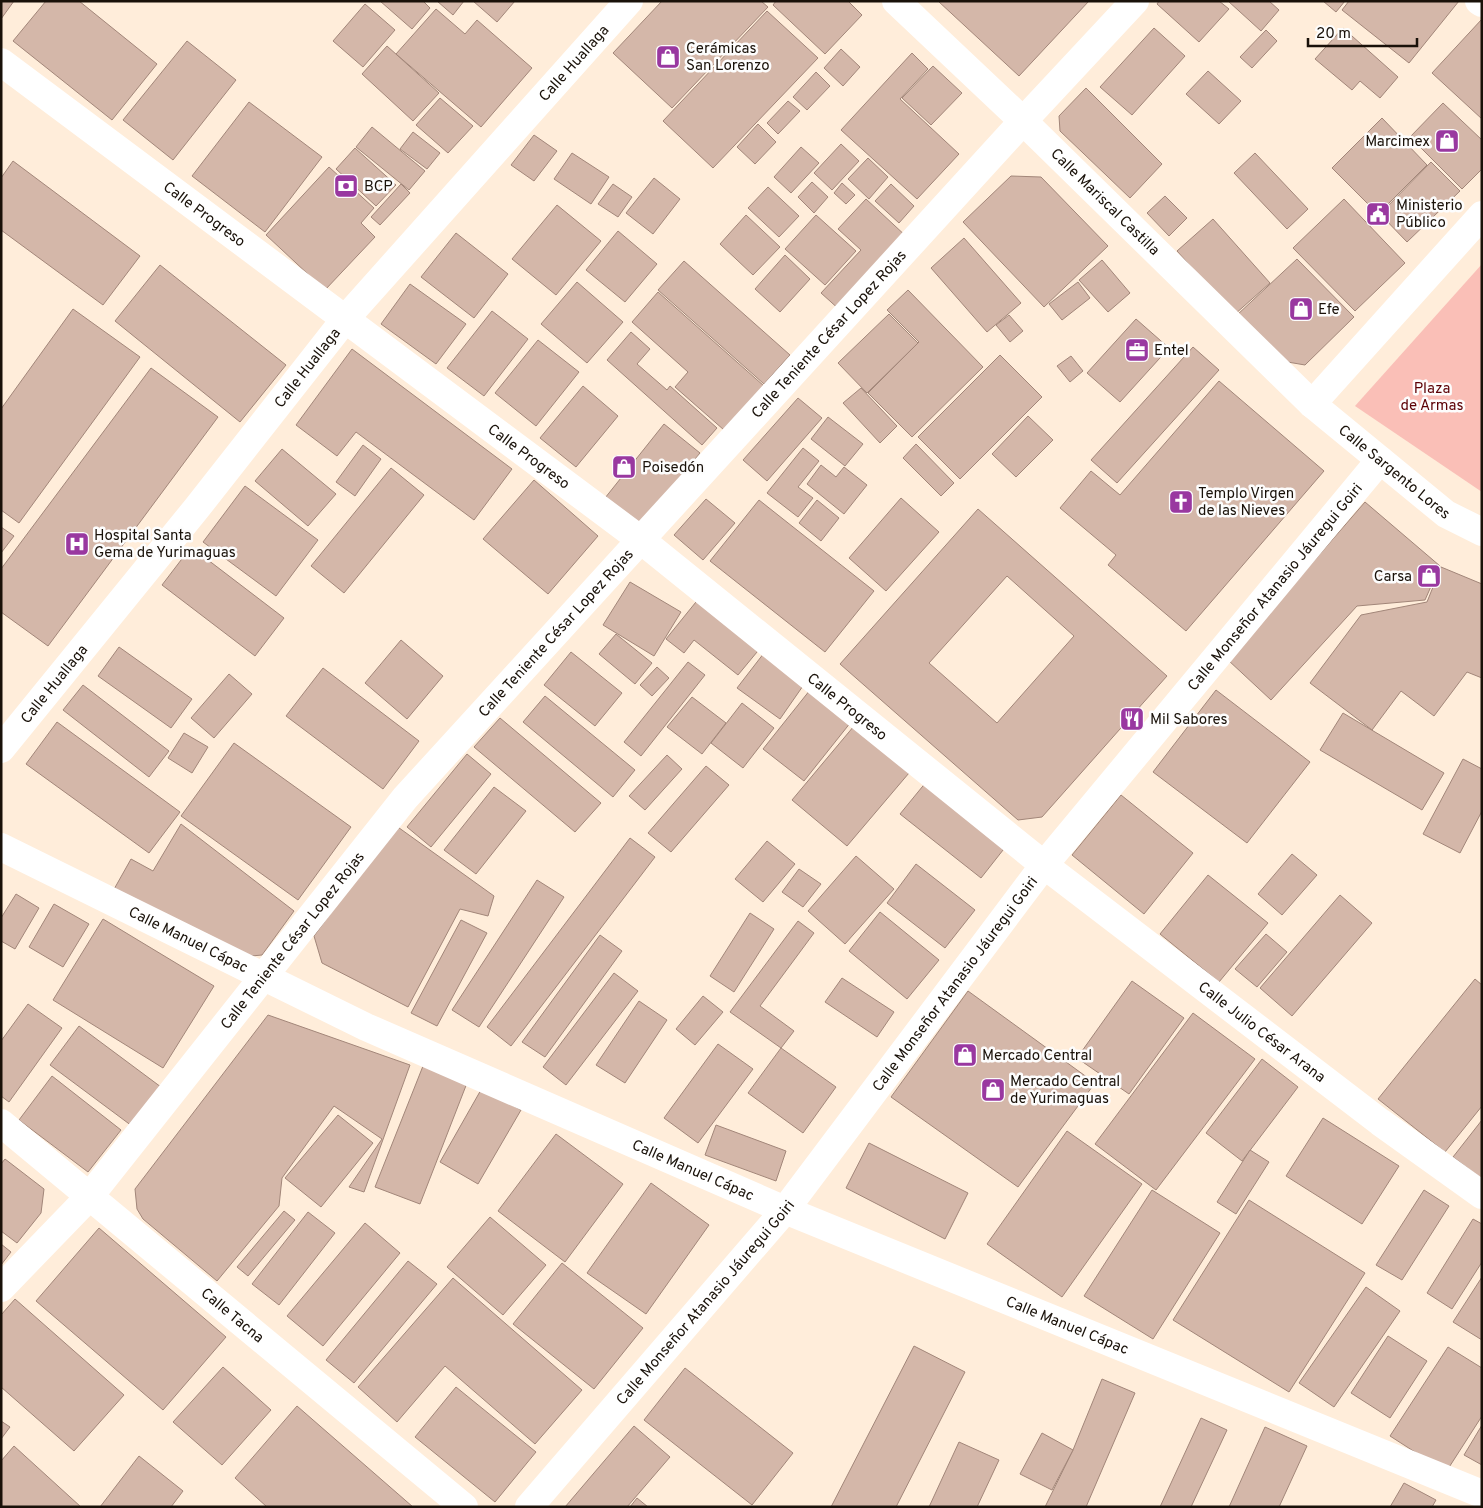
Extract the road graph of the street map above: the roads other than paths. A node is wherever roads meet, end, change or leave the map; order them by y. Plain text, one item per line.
1 (629, 1) edge
2 (896, 1) edge
3 (1135, 1) edge
4 (1, 62) edge
5 (1022, 121) junction
6 (1482, 215) edge
7 (346, 318) junction
8 (1312, 404) junction
9 (1380, 460) junction
10 (1482, 532) edge
11 (641, 540) junction
12 (1, 749) edge
13 (1, 847) edge
14 (1044, 865) junction
15 (264, 976) junction
16 (1, 1123) edge
17 (1482, 1195) edge
18 (89, 1197) junction
19 (785, 1210) junction
20 (1, 1288) edge
21 (1482, 1494) edge
22 (464, 1507) edge
23 (529, 1507) edge

1 - 7 street, Calle Huallaga
2 - 5 street, Calle Mariscal Castilla
3 - 5 street, Calle Teniente César Lopez Rojas
4 - 7 street, Calle Progreso
5 - 8 street, Calle Mariscal Castilla
5 - 11 street, Calle Teniente César Lopez Rojas
6 - 8 street
7 - 11 street, Calle Progreso
7 - 12 street, Calle Huallaga
8 - 9 street, Calle Sargento Lores
9 - 10 street, Calle Sargento Lores
9 - 14 street, Calle Monseñor Atanasio Jáuregui Goiri
11 - 14 street, Calle Progreso
11 - 15 street, Calle Teniente César Lopez Rojas
13 - 15 street, Calle Manuel Cápac
14 - 17 street, Calle Julio César Arana
14 - 19 street, Calle Monseñor Atanasio Jáuregui Goiri
15 - 18 street, Calle Teniente César Lopez Rojas
15 - 19 street, Calle Manuel Cápac
16 - 18 street, Calle Tacna
18 - 20 street, Calle Teniente César Lopez Rojas
18 - 22 street, Calle Tacna
19 - 21 street, Calle Manuel Cápac
19 - 23 street, Calle Monseñor Atanasio Jáuregui Goiri

